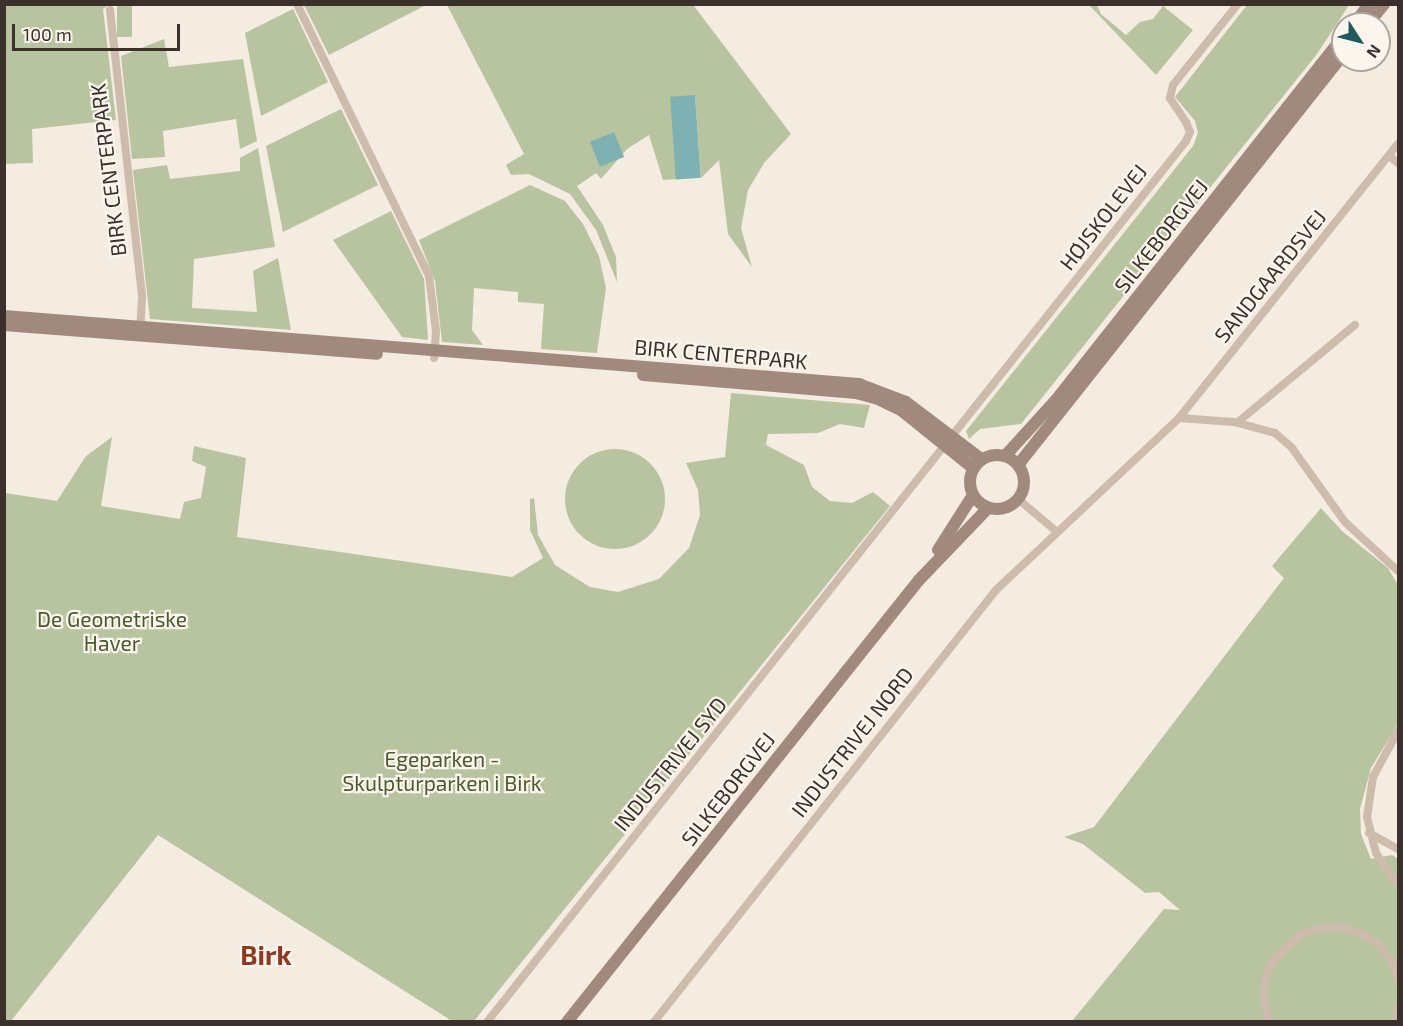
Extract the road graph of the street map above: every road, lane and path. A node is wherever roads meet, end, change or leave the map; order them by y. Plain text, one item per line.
1 (297, 4) edge
2 (1238, 4) edge
3 (110, 10) dead end
4 (1331, 52) edge
5 (1331, 71) edge
6 (1398, 144) edge
7 (1389, 156) junction
8 (1398, 163) edge
9 (4, 316) edge
10 (4, 325) edge
11 (1355, 325) dead end
12 (140, 331) junction
13 (435, 354) junction
14 (1179, 418) junction
15 (1238, 423) junction
16 (949, 441) junction
17 (1005, 456) junction
18 (977, 464) junction
19 (1018, 465) junction
20 (973, 495) junction
21 (1018, 499) junction
22 (988, 508) junction
23 (1056, 531) junction
24 (1398, 571) edge
25 (919, 580) junction
26 (1398, 731) edge
27 (1369, 833) junction
28 (1398, 849) edge
29 (1398, 886) edge
30 (1398, 980) edge
31 (1398, 1007) edge
32 (487, 1022) edge
33 (567, 1022) edge
34 (654, 1022) edge
35 (1269, 1022) edge
36 (1395, 1022) edge

1 - 13 street
2 - 16 street, HØJSKOLEVEJ
3 - 12 street, BIRK CENTERPARK
4 - 17 main road, SILKEBORGVEJ
5 - 19 main road, SILKEBORGVEJ
6 - 7 street, SANDGAARDSVEJ
7 - 8 street
7 - 14 street, SANDGAARDSVEJ
9 - 12 main road, BIRK CENTERPARK
10 - 12 main road, BIRK CENTERPARK
11 - 15 street
12 - 13 main road, BIRK CENTERPARK
13 - 16 main road, BIRK CENTERPARK
14 - 15 street
14 - 23 street, SANDGAARDSVEJ
15 - 24 street
16 - 18 main road, BIRK CENTERPARK
16 - 32 street, INDUSTRIVEJ SYD
17 - 18 main road
17 - 19 main road
18 - 20 main road
19 - 21 main road
20 - 22 main road
20 - 25 main road, SILKEBORGVEJ
21 - 22 main road
21 - 23 street
22 - 25 main road, SILKEBORGVEJ
23 - 34 street, INDUSTRIVEJ NORD
25 - 33 main road, SILKEBORGVEJ
26 - 27 street
27 - 28 street
27 - 29 street
30 - 35 street
31 - 36 street

